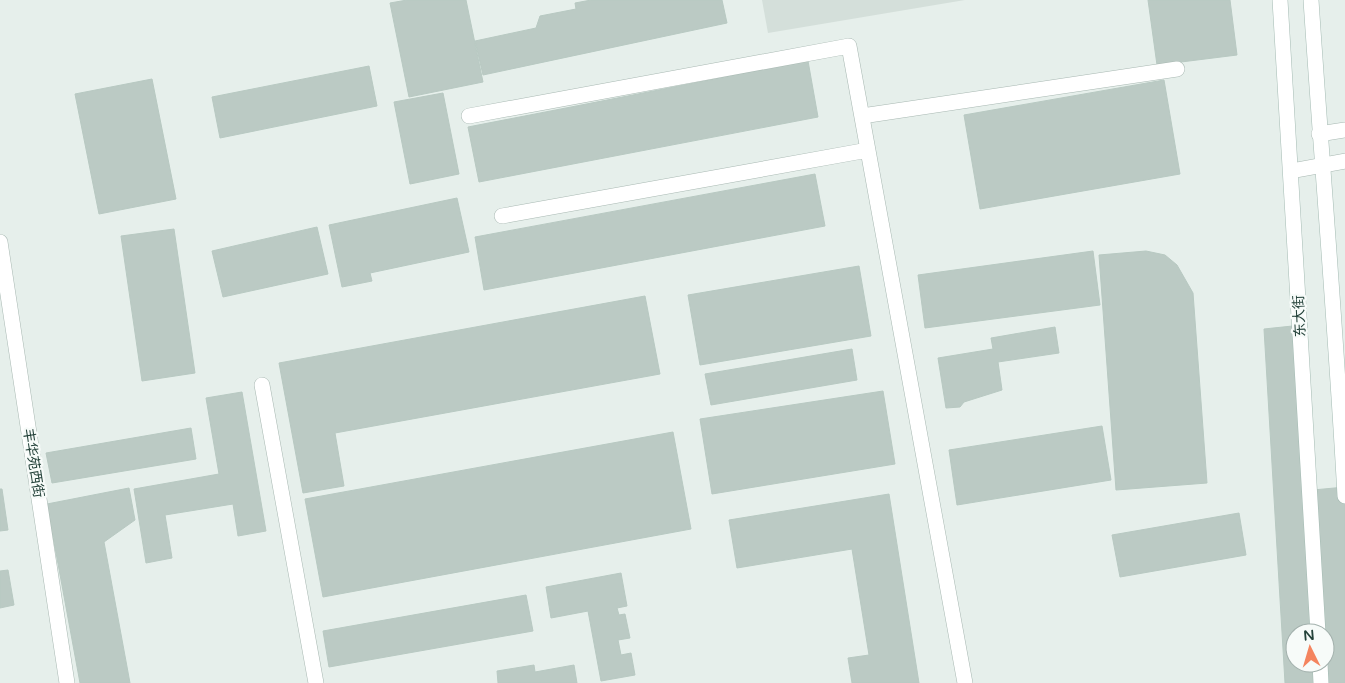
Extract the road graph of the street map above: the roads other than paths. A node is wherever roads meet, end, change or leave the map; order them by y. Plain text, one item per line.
1 (1280, 0) edge
2 (1311, 0) edge
3 (1177, 69) dead end
4 (469, 116) dead end
5 (862, 116) junction
6 (1345, 130) edge
7 (1319, 134) junction
8 (868, 150) junction
9 (1345, 161) edge
10 (1322, 165) junction
11 (1291, 171) junction
12 (502, 216) dead end
13 (0, 242) edge
14 (262, 385) dead end
15 (1343, 427) edge
16 (1345, 496) edge
17 (1317, 623) edge
18 (67, 683) edge
19 (316, 683) edge
20 (965, 683) edge

1 - 11 street, 东大街
2 - 7 street
3 - 5 street
4 - 5 street
5 - 8 street
6 - 7 street
7 - 10 street
8 - 12 street
8 - 20 street
9 - 10 street
10 - 11 street
10 - 15 street
11 - 17 street, 东大街
13 - 18 street, 丰华苑西街
14 - 19 street
15 - 16 street

